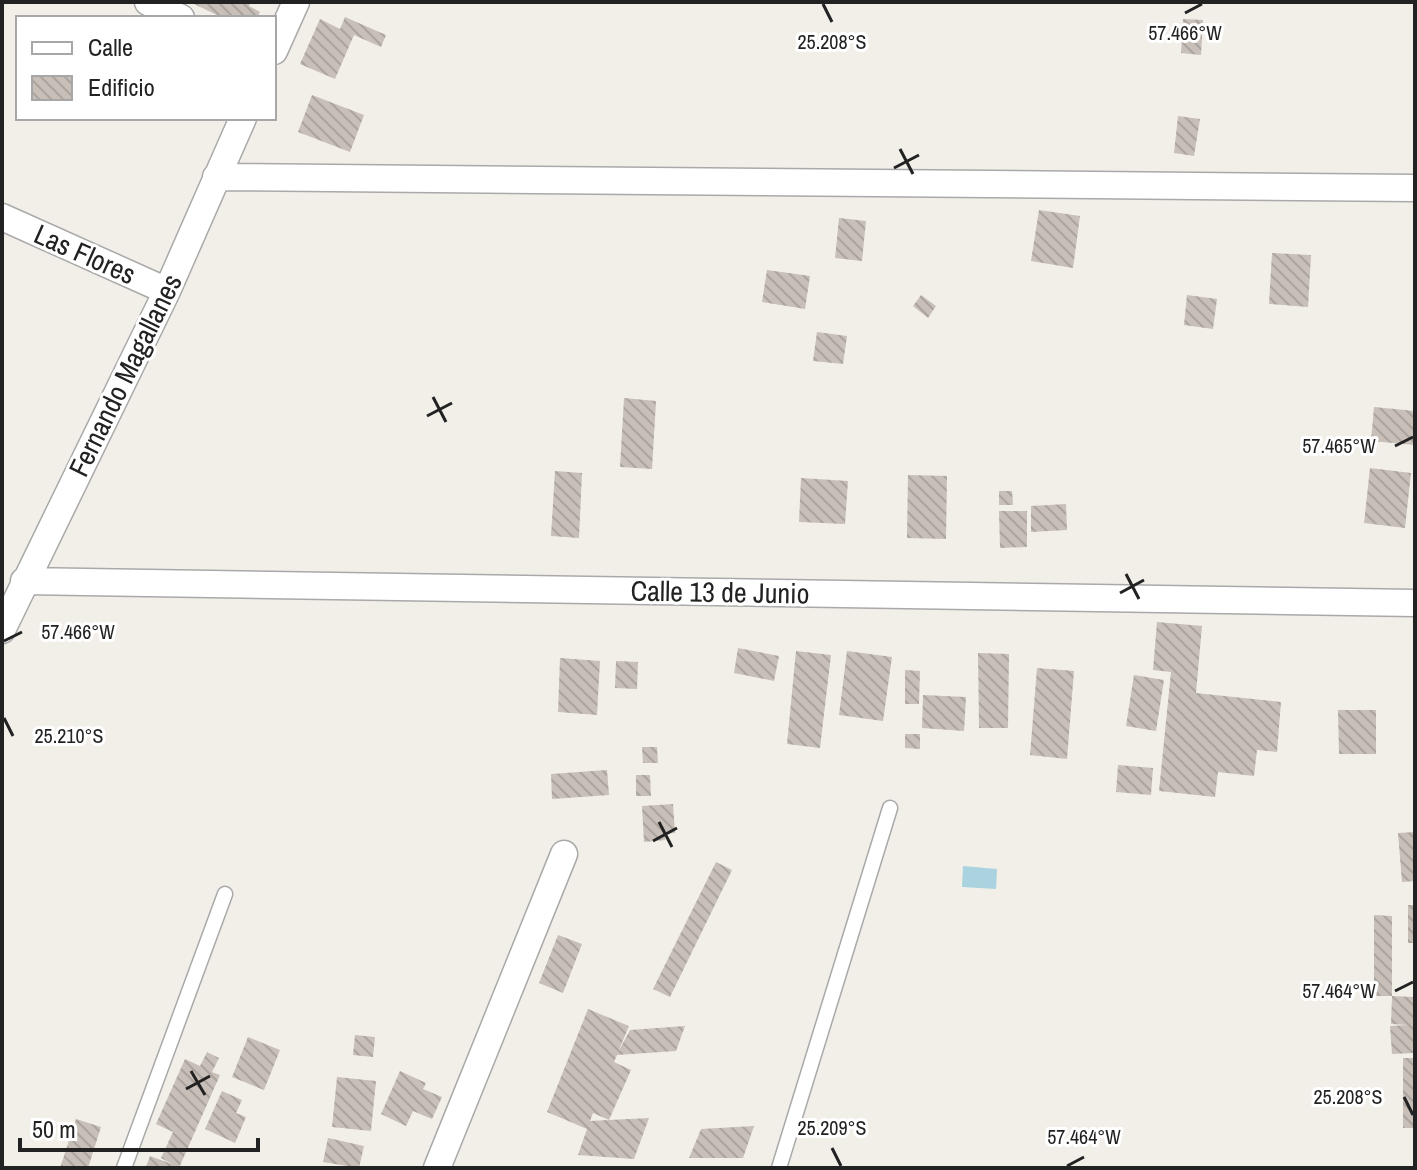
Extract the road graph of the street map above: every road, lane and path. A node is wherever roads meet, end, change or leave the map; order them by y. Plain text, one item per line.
1 (148, 2) edge
2 (296, 2) edge
3 (177, 16) edge
4 (276, 47) edge
5 (242, 120) edge
6 (216, 177) junction
7 (1415, 188) edge
8 (2, 217) edge
9 (167, 291) junction
10 (24, 581) junction
11 (1415, 603) edge
12 (2, 630) edge
13 (890, 808) dead end
14 (564, 854) dead end
15 (225, 894) dead end
16 (124, 1168) edge
17 (437, 1168) edge
18 (779, 1168) edge

1 - 3 street
2 - 4 street
5 - 6 street, Fernando Magallanes
6 - 7 street
6 - 9 street, Fernando Magallanes
8 - 9 street, Las Flores
9 - 10 street, Fernando Magallanes
10 - 11 street, Calle 13 de Junio
10 - 12 street, Fernando Magallanes
13 - 18 lane
14 - 17 street
15 - 16 lane

